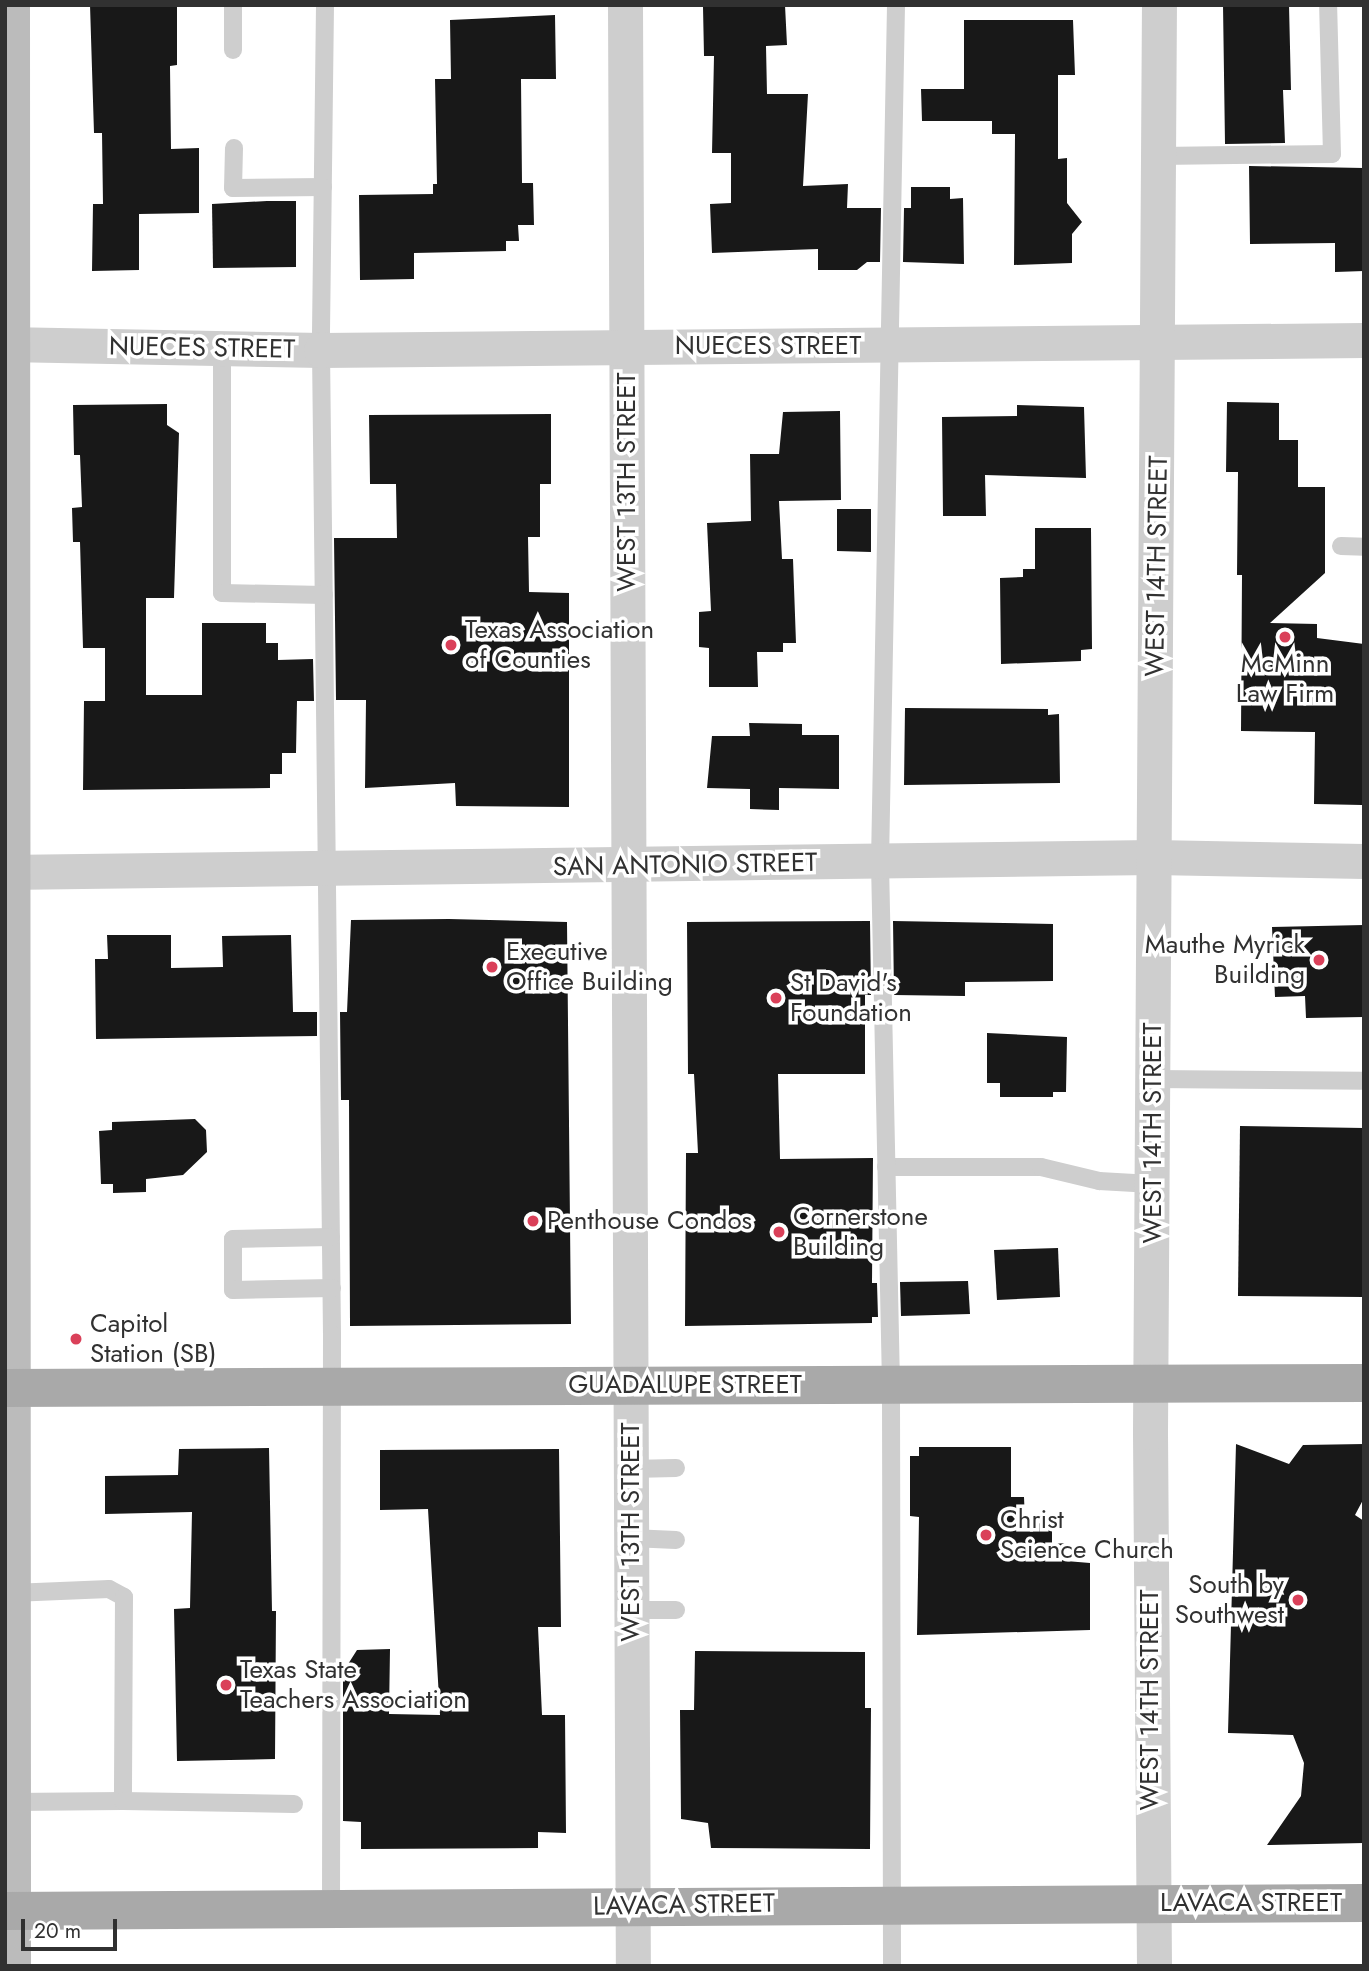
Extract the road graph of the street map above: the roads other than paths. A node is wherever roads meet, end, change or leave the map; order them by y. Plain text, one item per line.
1 (11, 5) edge
2 (233, 5) edge
3 (325, 5) edge
4 (625, 5) edge
5 (896, 5) edge
6 (1159, 5) edge
7 (1328, 5) edge
8 (233, 50) dead end
9 (234, 148) dead end
10 (1159, 156) junction
11 (323, 187) junction
12 (1364, 340) edge
13 (1159, 341) junction
14 (7, 344) edge
15 (626, 345) junction
16 (889, 346) junction
17 (222, 348) junction
18 (321, 350) junction
19 (1341, 547) dead end
20 (1364, 547) edge
21 (324, 595) junction
22 (1154, 857) junction
23 (1364, 861) edge
24 (880, 862) junction
25 (328, 867) junction
26 (629, 867) junction
27 (7, 872) edge
28 (1153, 1079) junction
29 (1364, 1080) edge
30 (886, 1167) junction
31 (1152, 1184) junction
32 (331, 1237) junction
33 (332, 1288) junction
34 (1364, 1383) edge
35 (891, 1384) junction
36 (1151, 1384) junction
37 (631, 1386) junction
38 (332, 1387) junction
39 (8, 1388) edge
40 (676, 1468) dead end
41 (631, 1469) junction
42 (631, 1538) junction
43 (676, 1540) dead end
44 (12, 1593) junction
45 (631, 1610) junction
46 (676, 1610) dead end
47 (123, 1801) junction
48 (12, 1802) junction
49 (295, 1804) dead end
50 (1364, 1903) edge
51 (891, 1904) junction
52 (1153, 1904) junction
53 (634, 1905) junction
54 (331, 1909) junction
55 (9, 1911) edge
56 (12, 1966) edge
57 (633, 1966) edge
58 (892, 1966) edge
59 (1154, 1966) edge

1 - 14 main road
2 - 8 lane
3 - 11 lane
4 - 15 street, WEST 13TH STREET
5 - 16 lane
6 - 10 street, WEST 14TH STREET
7 - 10 lane
9 - 11 lane
10 - 13 street, WEST 14TH STREET
11 - 18 lane
12 - 13 street, NUECES STREET
13 - 16 street, NUECES STREET
13 - 22 street, WEST 14TH STREET
14 - 17 street, NUECES STREET
14 - 27 main road
15 - 16 street, NUECES STREET
15 - 18 street, NUECES STREET
15 - 26 street, WEST 13TH STREET
16 - 24 lane
17 - 18 street, NUECES STREET
17 - 21 lane
18 - 21 lane
19 - 20 lane
21 - 25 lane
22 - 23 street, SAN ANTONIO STREET
22 - 24 street, SAN ANTONIO STREET
22 - 28 street, WEST 14TH STREET
24 - 26 street, SAN ANTONIO STREET
24 - 30 lane
25 - 26 street, SAN ANTONIO STREET
25 - 27 street, SAN ANTONIO STREET
25 - 32 lane
26 - 37 street, WEST 13TH STREET
27 - 39 main road
28 - 29 lane
28 - 31 street, WEST 14TH STREET
30 - 31 lane
30 - 35 lane
31 - 36 street, WEST 14TH STREET
32 - 33 lane
32 - 33 lane
33 - 38 lane
34 - 36 main road, GUADALUPE STREET
35 - 36 main road, GUADALUPE STREET
35 - 37 main road, GUADALUPE STREET
35 - 51 lane
36 - 52 street, WEST 14TH STREET
37 - 38 main road, GUADALUPE STREET
37 - 41 street, WEST 13TH STREET
38 - 39 main road, GUADALUPE STREET
38 - 54 lane
39 - 44 main road
40 - 41 lane
41 - 42 street, WEST 13TH STREET
42 - 43 lane
42 - 45 street, WEST 13TH STREET
44 - 47 lane
44 - 48 main road
45 - 46 lane
45 - 53 street, WEST 13TH STREET
47 - 48 lane
47 - 49 lane
48 - 55 main road
50 - 52 main road, LAVACA STREET
51 - 52 main road, LAVACA STREET
51 - 53 main road, LAVACA STREET
51 - 58 lane
52 - 59 street, WEST 14TH STREET
53 - 54 main road, LAVACA STREET
53 - 57 street, WEST 13TH STREET
54 - 55 main road, LAVACA STREET
55 - 56 main road

